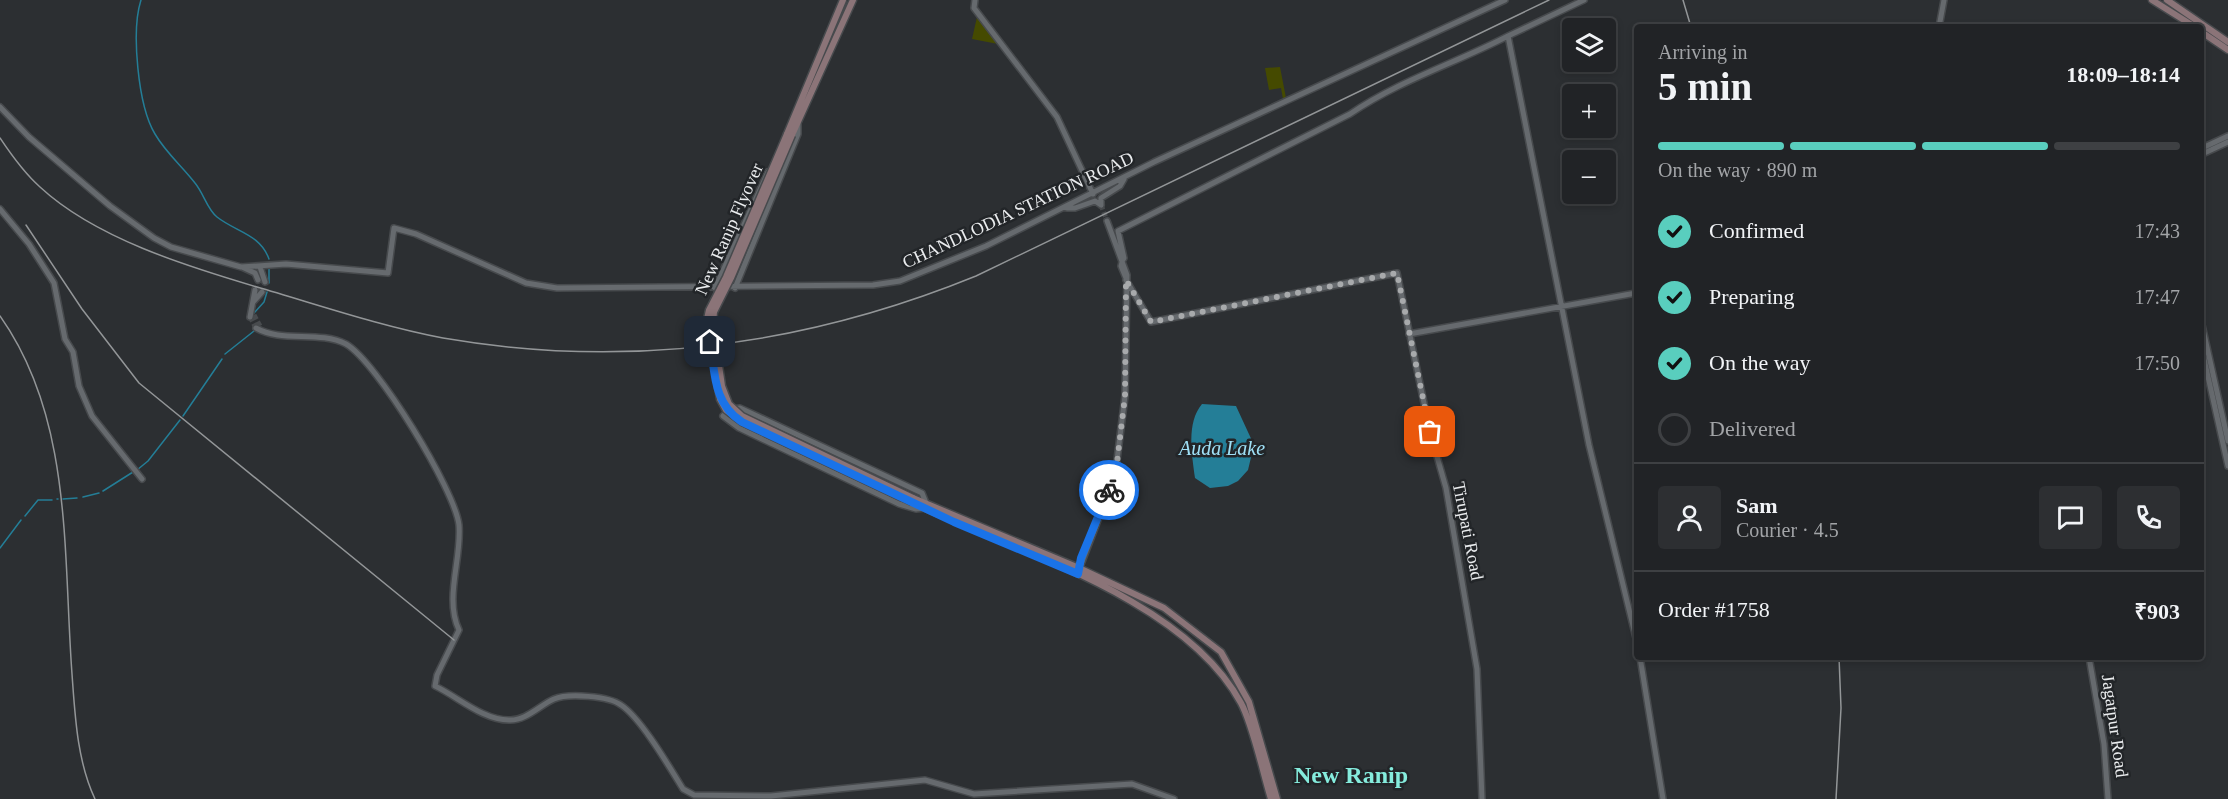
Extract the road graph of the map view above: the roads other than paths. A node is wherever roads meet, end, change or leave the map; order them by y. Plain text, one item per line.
1 (843, 0) edge
2 (854, 0) edge
3 (975, 0) edge
4 (1505, 0) edge
5 (1584, 0) edge
6 (1944, 0) edge
7 (2152, 0) edge
8 (2167, 0) edge
9 (1940, 24) edge
10 (2189, 24) edge
11 (2202, 24) edge
12 (2204, 25) edge
13 (2204, 34) edge
14 (1508, 36) junction
15 (2228, 42) edge
16 (2228, 50) edge
17 (0, 107) edge
18 (798, 124) junction
19 (790, 126) junction
20 (790, 134) junction
21 (2228, 136) edge
22 (2228, 141) edge
23 (2204, 147) edge
24 (2204, 153) edge
25 (1124, 179) junction
26 (1093, 194) junction
27 (1065, 207) junction
28 (0, 209) edge
29 (1107, 221) tunnel mouth
30 (1122, 261) junction
31 (241, 267) junction
32 (260, 267) junction
33 (258, 279) dead end
34 (1126, 279) junction
35 (265, 282) dead end
36 (715, 288) junction
37 (735, 288) junction
38 (255, 290) dead end
39 (262, 292) dead end
40 (1634, 294) edge
41 (252, 303) junction
42 (1561, 308) junction
43 (252, 314) tunnel mouth
44 (259, 328) dead end
45 (1409, 334) junction
46 (2204, 334) edge
47 (2204, 359) edge
48 (2228, 441) edge
49 (2228, 466) edge
50 (142, 479) dead end
51 (925, 506) junction
52 (1078, 571) junction
53 (1634, 630) edge
54 (1640, 660) edge
55 (2090, 660) edge
56 (1173, 799) edge
57 (1271, 799) edge
58 (1277, 799) edge
59 (1482, 799) edge
60 (1663, 799) edge
61 (2108, 799) edge

1 - 19 main road, New Ranip Flyover
2 - 18 main road, New Ranip Flyover
3 - 26 street
4 - 25 street, CHANDLODIA STATION ROAD
5 - 14 street
6 - 9 street
7 - 10 main road
8 - 11 main road
12 - 15 main road
13 - 16 main road
14 - 30 street
14 - 42 street
17 - 31 street, CHANDLODIA STATION ROAD
18 - 20 main road, New Ranip Flyover
18 - 37 street
19 - 20 main road, New Ranip Flyover
19 - 36 street
20 - 51 main road, New Ranip Flyover, bridge
21 - 23 street
22 - 24 street
25 - 26 street, CHANDLODIA STATION ROAD
25 - 27 street
26 - 27 street, CHANDLODIA STATION ROAD
27 - 37 street, CHANDLODIA STATION ROAD
28 - 50 street
29 - 30 street
30 - 34 street
31 - 32 street, CHANDLODIA STATION ROAD
31 - 33 street
32 - 35 street
32 - 36 street, CHANDLODIA STATION ROAD
34 - 45 street, Tirupati Road
34 - 52 street
36 - 37 street, CHANDLODIA STATION ROAD
38 - 41 street
39 - 41 street
40 - 42 street
41 - 43 street
42 - 45 street
42 - 53 street
44 - 56 street
45 - 59 street, Tirupati Road
46 - 48 street
47 - 49 street
51 - 51 street
51 - 52 main road, New Ranip Flyover
52 - 57 main road
52 - 58 main road
54 - 60 street
55 - 61 street, Jagatpur Road

